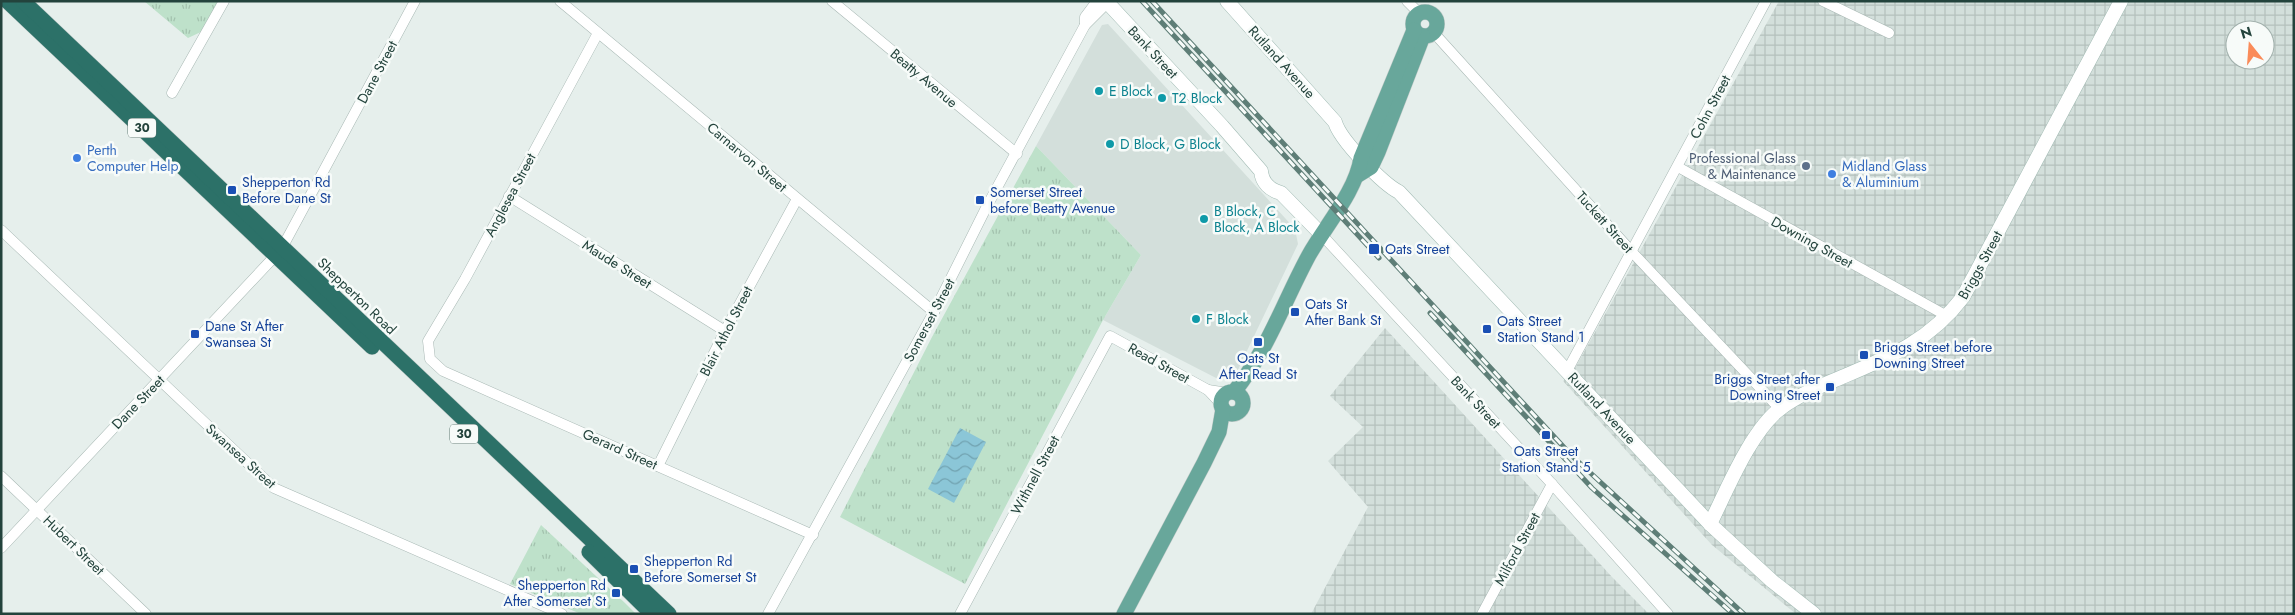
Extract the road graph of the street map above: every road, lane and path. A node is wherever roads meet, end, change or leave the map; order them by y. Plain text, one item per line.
1 (7, 1) edge
2 (23, 1) edge
3 (224, 1) edge
4 (415, 1) edge
5 (560, 1) edge
6 (832, 1) edge
7 (1227, 1) edge
8 (1407, 1) edge
9 (1823, 1) edge
10 (2121, 1) edge
11 (1104, 2) edge
12 (1764, 2) edge
13 (1429, 9) edge
14 (598, 33) junction
15 (1424, 33) junction
16 (1889, 33) dead end
17 (172, 93) dead end
18 (1017, 154) junction
19 (1366, 161) junction
20 (1678, 167) junction
21 (509, 196) junction
22 (797, 199) junction
23 (1, 230) edge
24 (1321, 234) junction
25 (279, 252) junction
26 (1632, 252) junction
27 (934, 312) junction
28 (1947, 316) junction
29 (725, 331) junction
30 (1110, 336) joint
31 (430, 359) joint
32 (1568, 371) junction
33 (158, 380) junction
34 (1231, 402) junction
35 (1780, 409) junction
36 (658, 466) junction
37 (1, 476) edge
38 (1552, 484) junction
39 (37, 510) junction
40 (1710, 524) junction
41 (813, 535) junction
42 (1, 548) edge
43 (146, 614) edge
44 (562, 614) edge
45 (652, 614) edge
46 (670, 614) edge
47 (768, 614) edge
48 (960, 614) edge
49 (1124, 614) edge
50 (1482, 614) edge
51 (1668, 614) edge
52 (1814, 614) edge

1 - 25 highway, Shepperton Road / 30
2 - 25 highway, Shepperton Road / 30
3 - 17 street
4 - 25 street, Dane Street
5 - 14 street, Carnarvon Street
6 - 18 street, Beatty Avenue
7 - 19 street, Rutland Avenue
8 - 13 street
9 - 16 street
10 - 28 street, Briggs Street
11 - 18 street, Somerset Street
11 - 24 street, Bank Street
12 - 20 street, Cohn Street
13 - 15 main road
13 - 15 main road
14 - 21 street, Anglesea Street
14 - 22 street, Carnarvon Street
15 - 19 main road
15 - 26 street, Tuckett Street
18 - 27 street, Somerset Street
19 - 24 main road
19 - 32 street, Rutland Avenue
20 - 26 street, Cohn Street
20 - 28 street, Downing Street
21 - 29 street, Maude Street
21 - 31 street, Anglesea Street
22 - 27 street, Carnarvon Street
22 - 29 street, Blair Athol Street
23 - 33 street, Swansea Street
24 - 34 main road
24 - 38 street, Bank Street
25 - 33 street, Dane Street
25 - 45 highway, Shepperton Road / 30
25 - 46 highway, Shepperton Road / 30
26 - 32 street, Cohn Street
26 - 35 street, Tuckett Street
27 - 41 street, Somerset Street
28 - 35 street, Briggs Street
29 - 36 street, Blair Athol Street
30 - 34 street, Read Street
30 - 48 street, Withnell Street
31 - 36 street, Gerard Street
32 - 40 street, Rutland Avenue
33 - 39 street, Dane Street
33 - 44 street, Swansea Street
34 - 49 main road
35 - 40 street, Briggs Street
36 - 41 street, Gerard Street
37 - 39 street, Hubert Street
38 - 50 street, Milford Street
38 - 51 street, Bank Street
39 - 42 street, Dane Street
39 - 43 street, Hubert Street
40 - 52 street, Rutland Avenue
41 - 47 street, Somerset Street

